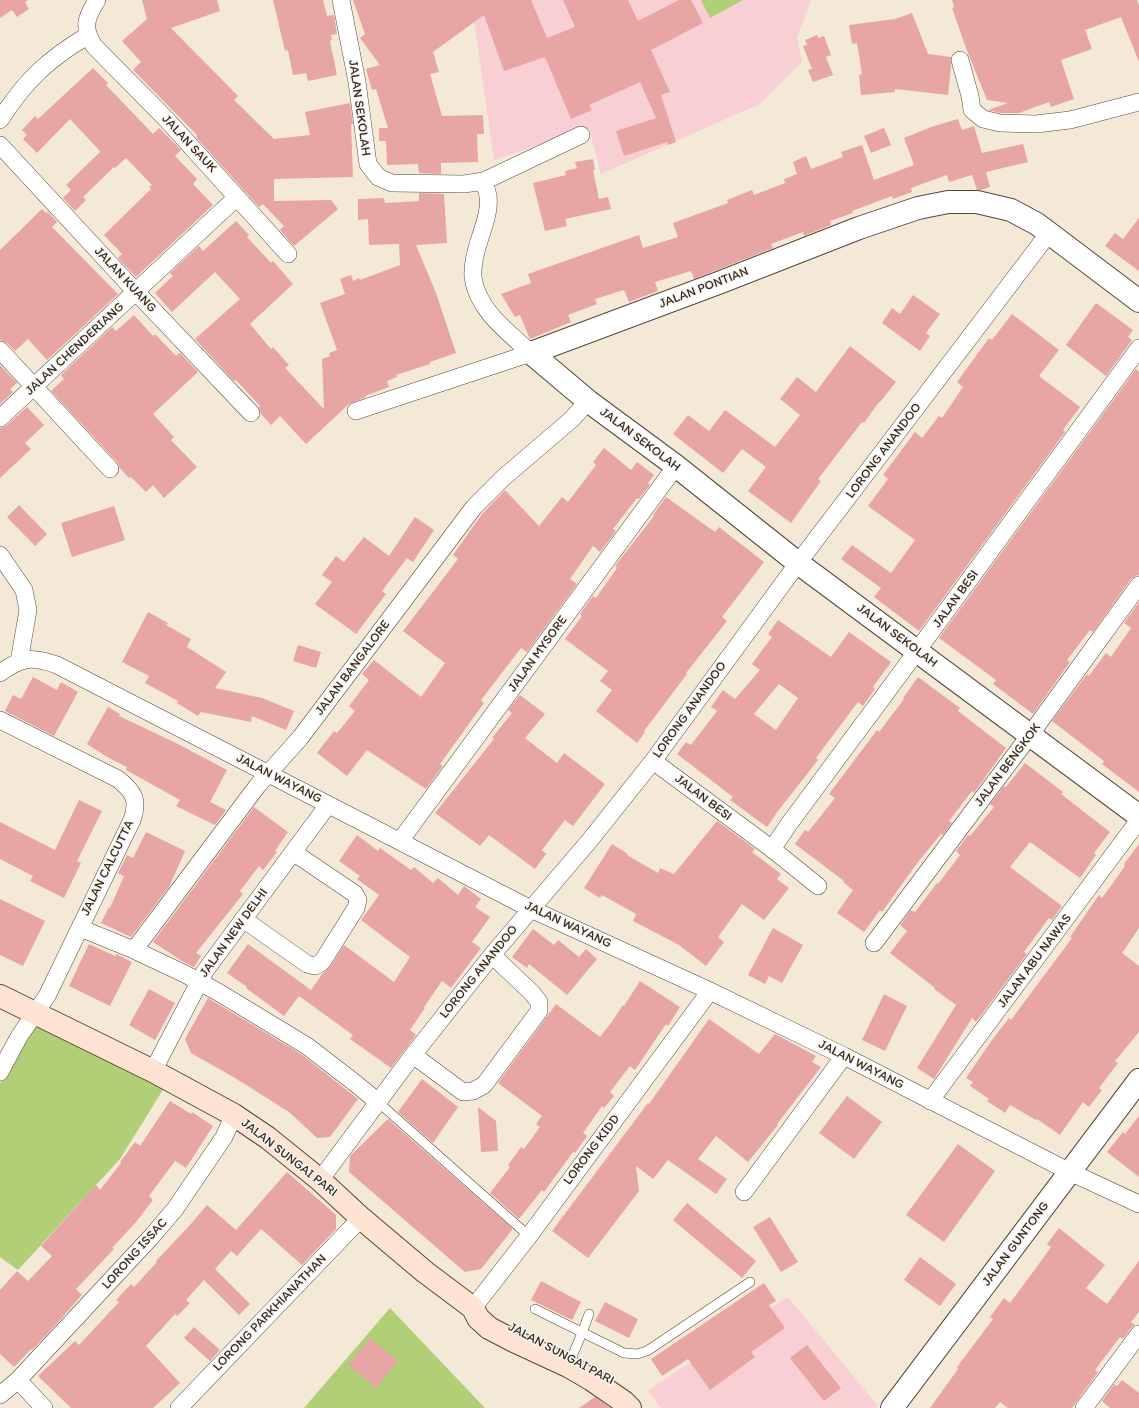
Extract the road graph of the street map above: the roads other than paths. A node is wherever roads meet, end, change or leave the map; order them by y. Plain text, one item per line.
1 (97, 0) edge
2 (341, 0) edge
3 (87, 36) junction
4 (960, 60) dead end
5 (1139, 102) edge
6 (0, 120) edge
7 (581, 135) dead end
8 (0, 145) edge
9 (484, 181) junction
10 (237, 197) junction
11 (1049, 233) junction
12 (288, 254) dead end
13 (136, 292) junction
14 (1139, 301) edge
15 (1139, 348) edge
16 (0, 350) edge
17 (532, 353) junction
18 (34, 386) junction
19 (588, 401) junction
20 (356, 411) dead end
21 (251, 413) dead end
22 (0, 418) edge
23 (676, 466) junction
24 (110, 469) dead end
25 (0, 555) edge
26 (798, 563) junction
27 (1139, 585) edge
28 (917, 651) junction
29 (19, 662) junction
30 (0, 672) edge
31 (0, 720) edge
32 (1030, 735) junction
33 (653, 760) junction
34 (268, 773) junction
35 (328, 805) junction
36 (1139, 816) edge
37 (1139, 820) edge
38 (400, 841) junction
39 (772, 849) junction
40 (293, 852) junction
41 (818, 886) dead end
42 (531, 909) junction
43 (243, 919) junction
44 (80, 928) junction
45 (874, 943) dead end
46 (134, 950) junction
47 (492, 955) junction
48 (199, 981) junction
49 (710, 991) junction
50 (0, 996) edge
51 (35, 1013) junction
52 (413, 1055) junction
53 (844, 1056) junction
54 (152, 1071) junction
55 (0, 1072) edge
56 (1139, 1080) edge
57 (930, 1101) junction
58 (378, 1102) junction
59 (234, 1115) junction
60 (1070, 1172) junction
61 (320, 1180) junction
62 (744, 1192) dead end
63 (1139, 1204) edge
64 (361, 1218) junction
65 (529, 1236) junction
66 (750, 1282) dead end
67 (473, 1308) junction
68 (535, 1309) dead end
69 (589, 1314) dead end
70 (582, 1333) junction
71 (1139, 1334) edge
72 (570, 1362) junction
73 (18, 1380) junction
74 (0, 1395) edge
75 (44, 1408) edge
76 (179, 1408) edge
77 (630, 1408) edge
78 (646, 1408) edge
79 (892, 1408) edge
80 (1084, 1408) edge

1 - 3 street
2 - 9 street, JALAN SEKOLAH
3 - 6 street
3 - 10 street, JALAN SAUK
4 - 5 street
7 - 9 street
8 - 13 street, JALAN KUANG
9 - 17 street, JALAN SEKOLAH
10 - 12 street, JALAN SAUK
10 - 13 street, JALAN CHENDERIANG
11 - 14 street, JALAN PONTIAN
11 - 17 street, JALAN PONTIAN
11 - 26 street, LORONG ANANDOO
13 - 18 street, JALAN CHENDERIANG
13 - 21 street, JALAN KUANG
15 - 28 street, JALAN BESI
16 - 18 street
17 - 19 street, JALAN SEKOLAH
17 - 20 street, JALAN PONTIAN
18 - 22 street, JALAN CHENDERIANG
18 - 24 street
19 - 23 street, JALAN SEKOLAH
19 - 34 street, JALAN BANGALORE
23 - 26 street, JALAN SEKOLAH
23 - 38 street, JALAN MYSORE
25 - 29 street
26 - 28 street, JALAN SEKOLAH
26 - 33 street, LORONG ANANDOO
27 - 32 street, JALAN BENGKOK
28 - 32 street, JALAN SEKOLAH
28 - 39 street, JALAN BESI
29 - 30 street, JALAN WAYANG
29 - 34 street, JALAN WAYANG
31 - 44 street, JALAN CALCUTTA
32 - 36 street, JALAN SEKOLAH
32 - 45 street, JALAN BENGKOK
33 - 39 street, JALAN BESI
33 - 42 street, LORONG ANANDOO
34 - 35 street, JALAN WAYANG
34 - 46 street, JALAN BANGALORE
35 - 38 street, JALAN WAYANG
35 - 40 street, JALAN NEW DELHI
37 - 57 street, JALAN ABU NAWAS
38 - 42 street, JALAN WAYANG
39 - 41 street, JALAN BESI
40 - 43 street, JALAN NEW DELHI
40 - 43 street
42 - 47 street, LORONG ANANDOO
42 - 49 street, JALAN WAYANG
43 - 48 street, JALAN NEW DELHI
44 - 46 street
44 - 51 street, JALAN CALCUTTA
46 - 48 street
47 - 52 street, LORONG ANANDOO
47 - 52 street
48 - 54 street, JALAN NEW DELHI
48 - 58 street
49 - 53 street, JALAN WAYANG
49 - 65 street, LORONG KIDD
50 - 51 main road, JALAN SUNGAI PARI
51 - 54 main road, JALAN SUNGAI PARI
51 - 55 street, JALAN CALCUTTA
52 - 58 street, LORONG ANANDOO
53 - 57 street, JALAN WAYANG
53 - 62 street
54 - 59 main road, JALAN SUNGAI PARI
56 - 60 street, JALAN GUNTONG
57 - 60 street, JALAN WAYANG
58 - 61 street, LORONG ANANDOO
58 - 65 lane
59 - 61 main road, JALAN SUNGAI PARI
59 - 73 street, LORONG ISSAC
60 - 63 street, JALAN WAYANG
60 - 79 street, JALAN GUNTONG
61 - 64 main road, JALAN SUNGAI PARI
64 - 67 main road, JALAN SUNGAI PARI
64 - 76 street, LORONG PARKHIANATHAN
65 - 67 street, LORONG KIDD
66 - 70 lane
67 - 72 main road, JALAN SUNGAI PARI
68 - 70 lane
69 - 70 lane
70 - 72 lane
71 - 80 street
72 - 77 main road, JALAN SUNGAI PARI
72 - 78 main road, JALAN SUNGAI PARI
73 - 74 street, LORONG ISSAC
73 - 75 street

